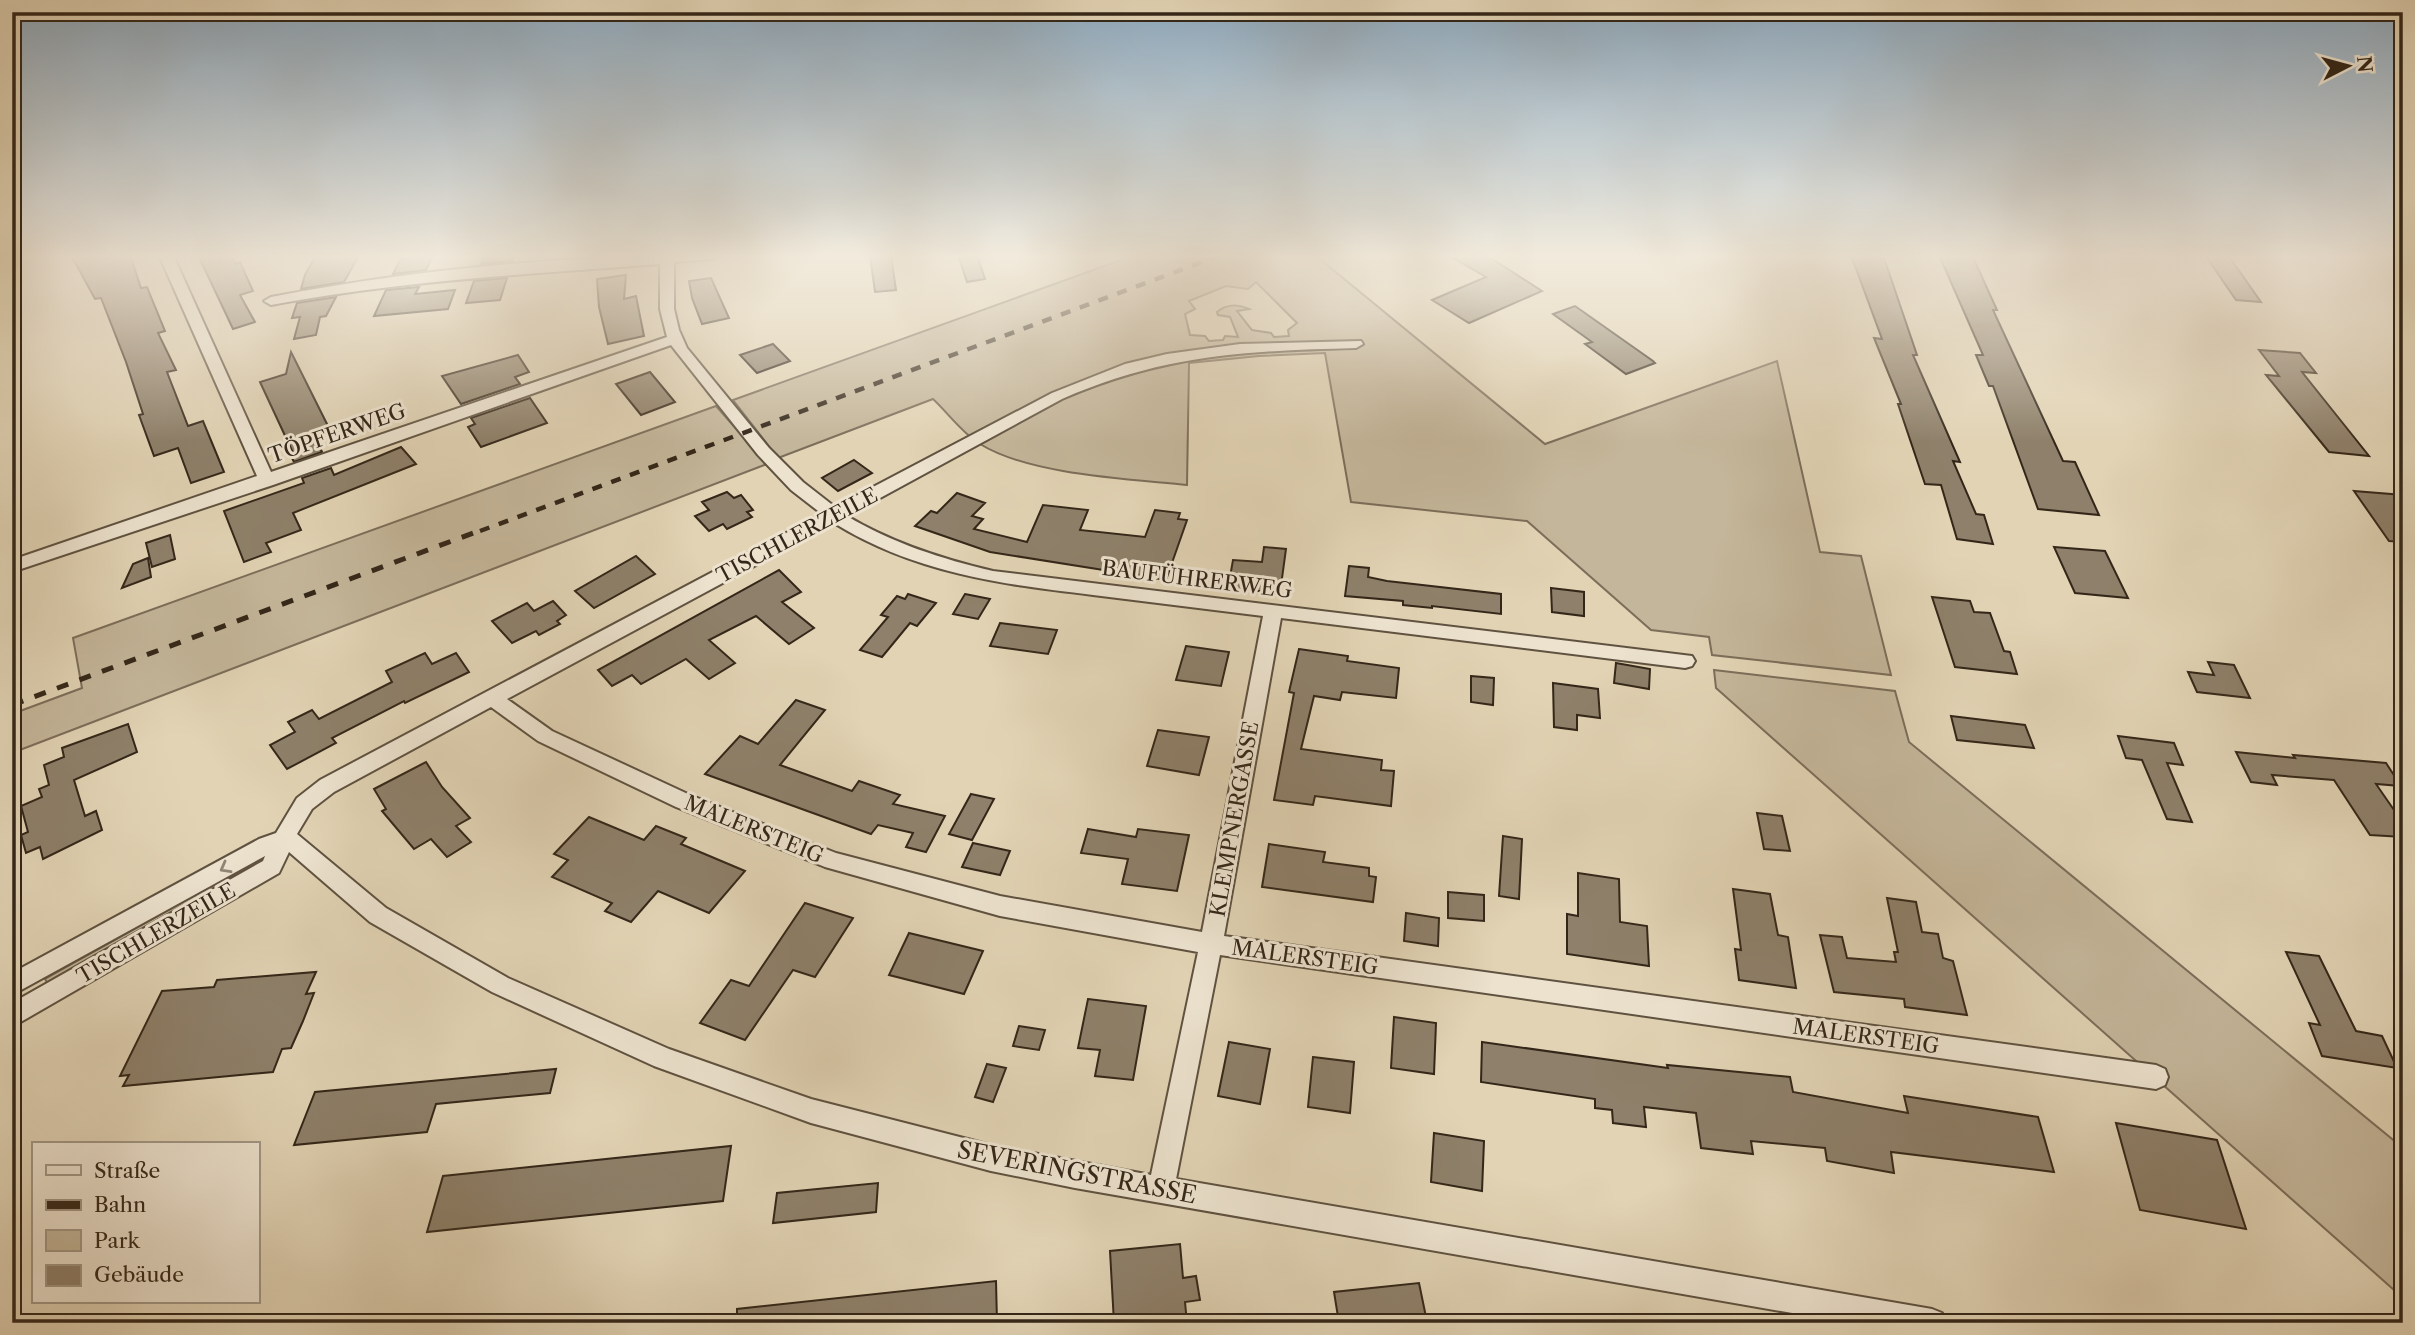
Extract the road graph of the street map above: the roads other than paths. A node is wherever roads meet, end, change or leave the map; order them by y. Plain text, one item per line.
1 (194, 317) edge
2 (670, 317) edge
3 (675, 340) junction
4 (1356, 344) dead end
5 (267, 481) junction
6 (834, 515) junction
7 (12, 566) edge
8 (1273, 611) junction
9 (1685, 661) dead end
10 (495, 697) junction
11 (287, 838) junction
12 (1211, 944) junction
13 (12, 985) edge
14 (12, 1016) edge
15 (2156, 1077) dead end
16 (1161, 1190) junction
17 (1932, 1323) edge

1 - 5 street
2 - 3 street
3 - 5 street, TÖPFERWEG
3 - 6 street, BAUFÜHRERWEG
4 - 6 street, TISCHLERZEILE
5 - 7 street, TÖPFERWEG
6 - 8 street, BAUFÜHRERWEG
6 - 10 street, TISCHLERZEILE
8 - 9 street, BAUFÜHRERWEG
8 - 12 street, KLEMPNERGASSE
10 - 11 street, TISCHLERZEILE
10 - 12 street, MALERSTEIG
11 -> 13 street, TISCHLERZEILE
11 - 14 street, TISCHLERZEILE
11 - 16 street, SEVERINGSTRASSE
12 - 15 street, MALERSTEIG
12 - 16 street, KLEMPNERGASSE
16 - 17 street, SEVERINGSTRASSE

